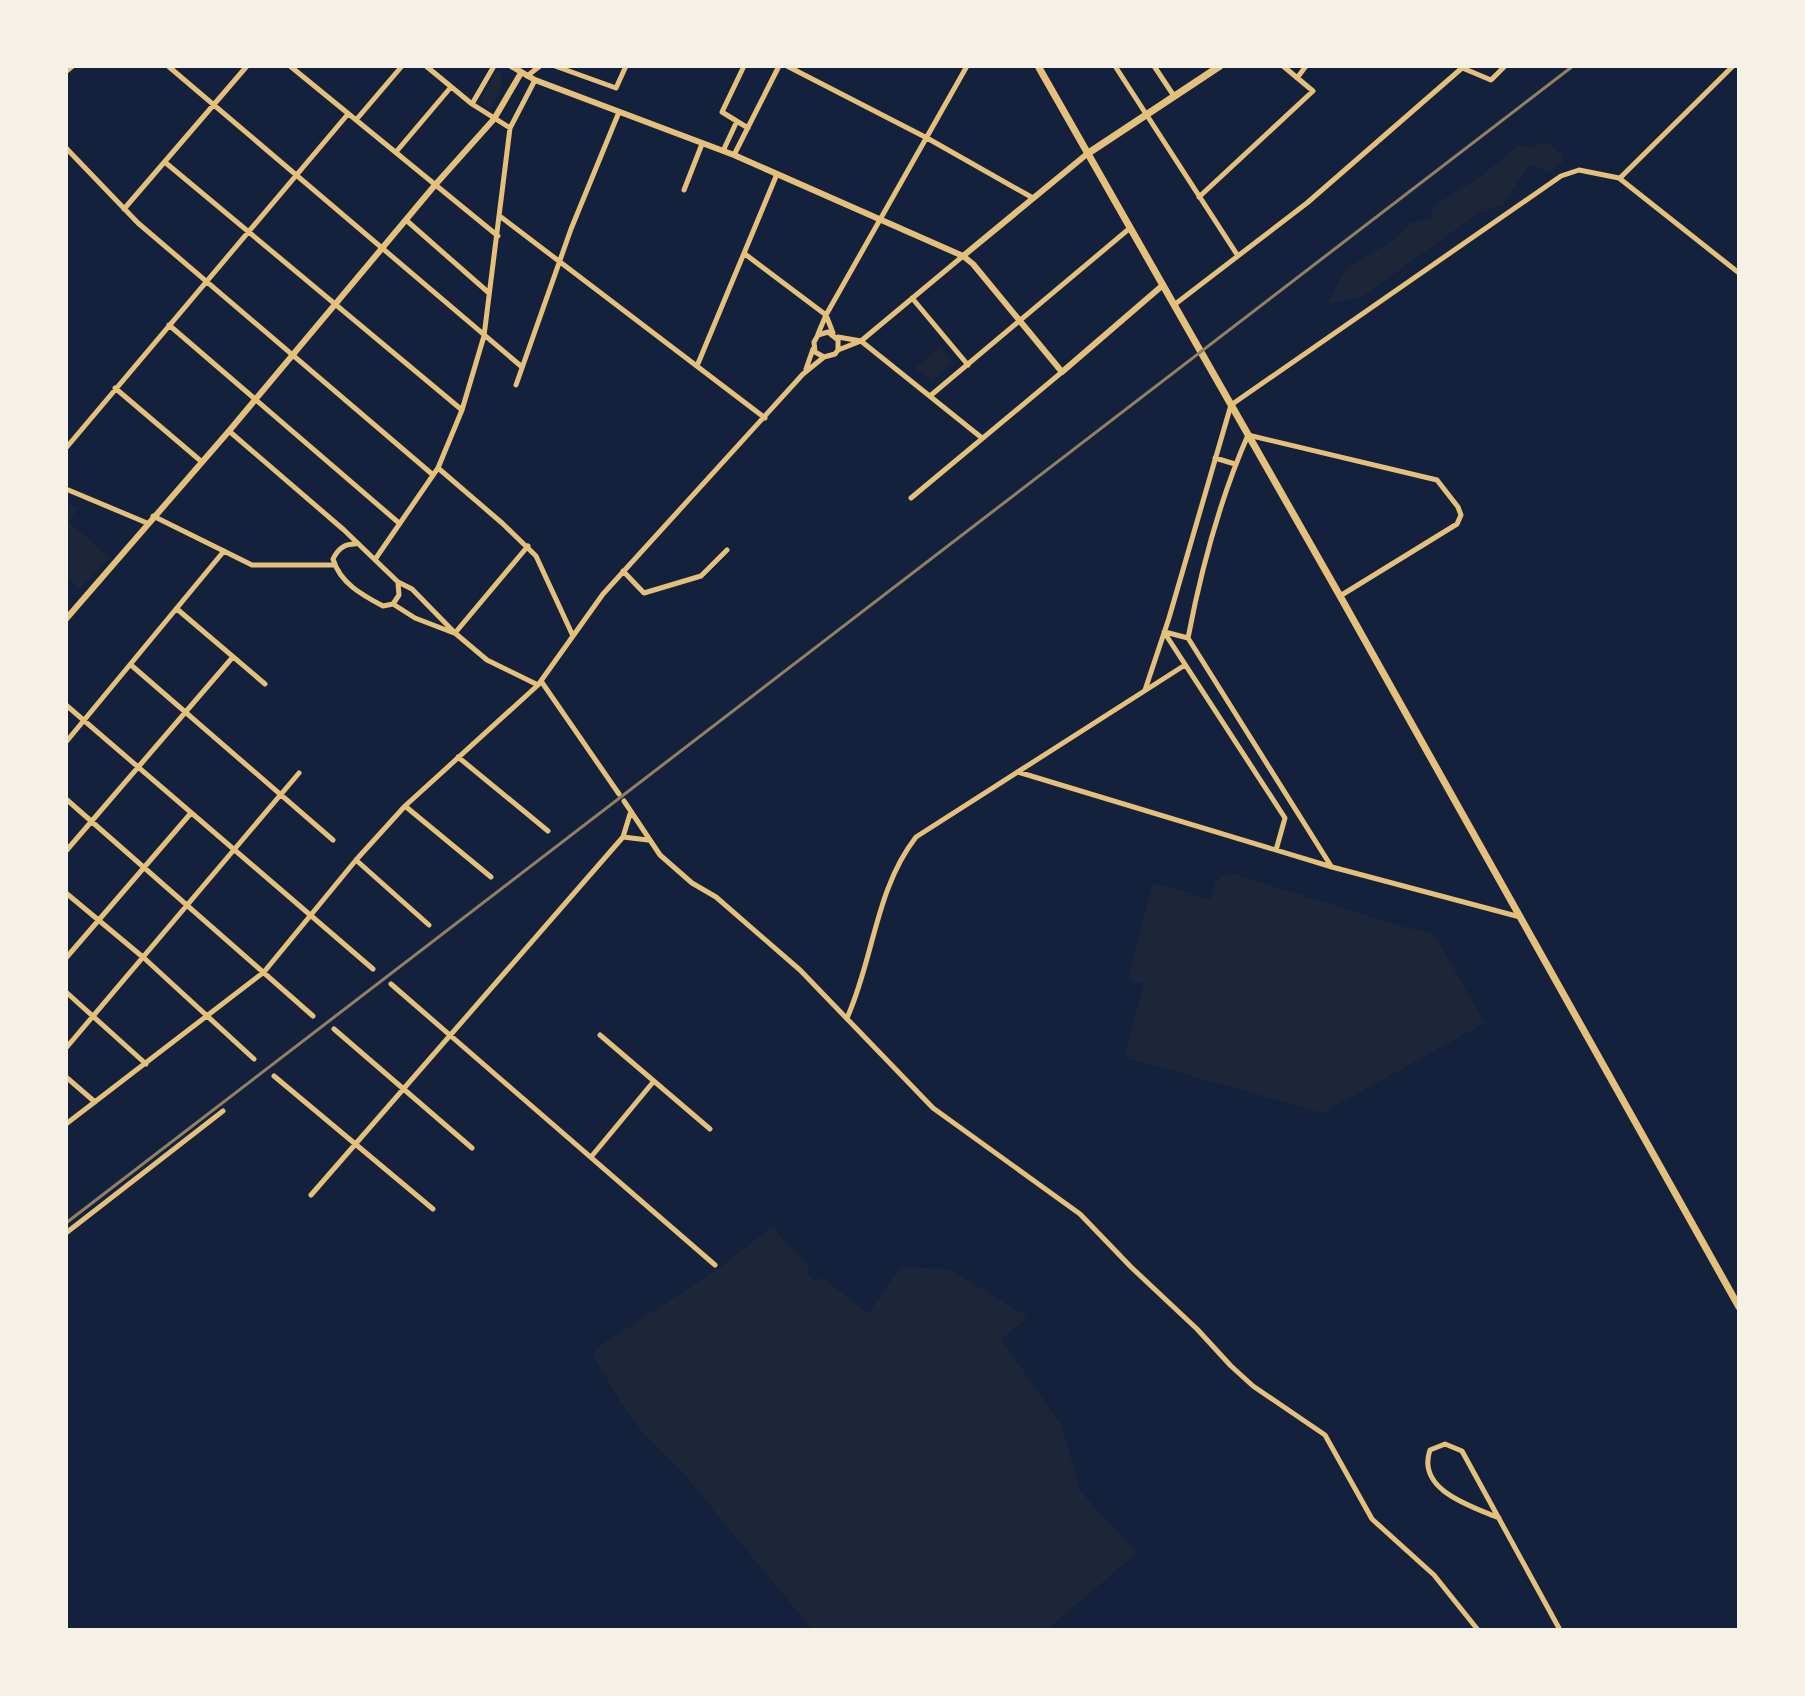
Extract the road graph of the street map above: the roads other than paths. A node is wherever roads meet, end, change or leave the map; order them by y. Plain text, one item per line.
1 (72, 66) edge
2 (168, 66) edge
3 (247, 66) edge
4 (290, 66) edge
5 (402, 66) edge
6 (426, 66) edge
7 (494, 66) edge
8 (540, 66) edge
9 (555, 66) edge
10 (626, 66) edge
11 (744, 66) edge
12 (779, 66) edge
13 (787, 66) edge
14 (967, 66) edge
15 (1038, 66) edge
16 (1115, 66) edge
17 (1154, 66) edge
18 (1220, 66) edge
19 (1283, 66) edge
20 (1306, 66) edge
21 (1505, 66) edge
22 (1733, 66) edge
23 (1461, 67) edge
24 (518, 70) edge
25 (66, 71) edge
26 (1297, 78) junction
27 (535, 80) junction
28 (451, 87) junction
29 (1174, 96) junction
30 (472, 104) junction
31 (215, 105) junction
32 (619, 112) junction
33 (348, 114) junction
34 (1146, 115) junction
35 (494, 119) junction
36 (356, 120) junction
37 (737, 121) junction
38 (510, 128) junction
39 (748, 128) junction
40 (927, 138) junction
41 (702, 144) junction
42 (66, 148) edge
43 (723, 151) junction
44 (396, 152) junction
45 (1087, 154) junction
46 (734, 155) junction
47 (166, 163) junction
48 (777, 174) junction
49 (296, 176) junction
50 (1619, 178) junction
51 (435, 185) junction
52 (684, 190) dead end
53 (1199, 197) junction
54 (1033, 198) junction
55 (124, 209) junction
56 (500, 216) junction
57 (881, 218) junction
58 (406, 220) junction
59 (1130, 228) junction
60 (248, 233) junction
61 (498, 236) junction
62 (382, 248) junction
63 (745, 254) junction
64 (963, 256) junction
65 (1238, 256) junction
66 (560, 261) junction
67 (1739, 273) edge
68 (206, 281) junction
69 (1163, 285) junction
70 (490, 293) junction
71 (912, 298) junction
72 (335, 305) junction
73 (1174, 305) junction
74 (826, 315) junction
75 (1021, 322) junction
76 (169, 325) junction
77 (818, 335) junction
78 (834, 335) junction
79 (484, 336) junction
80 (861, 341) junction
81 (814, 347) junction
82 (838, 350) junction
83 (293, 354) junction
84 (824, 357) junction
85 (968, 365) junction
86 (697, 366) junction
87 (522, 367) junction
88 (1062, 372) junction
89 (803, 374) junction
90 (516, 385) dead end
91 (115, 388) junction
92 (930, 396) junction
93 (255, 399) junction
94 (1231, 405) junction
95 (462, 410) junction
96 (765, 418) junction
97 (229, 431) junction
98 (1248, 435) junction
99 (982, 438) junction
100 (66, 448) edge
101 (1215, 458) junction
102 (202, 462) junction
103 (1235, 464) junction
104 (438, 468) junction
105 (432, 474) junction
106 (66, 489) edge
107 (911, 498) dead end
108 (153, 516) junction
109 (147, 523) junction
110 (399, 523) junction
111 (356, 544) junction
112 (528, 546) junction
113 (727, 550) dead end
114 (224, 551) junction
115 (376, 558) junction
116 (335, 565) junction
117 (623, 571) junction
118 (398, 582) junction
119 (1340, 596) junction
120 (393, 604) junction
121 (177, 609) junction
122 (66, 619) edge
123 (1164, 632) junction
124 (455, 633) junction
125 (574, 637) junction
126 (1188, 638) junction
127 (232, 658) junction
128 (131, 665) junction
129 (1185, 665) junction
130 (540, 683) junction
131 (265, 684) dead end
132 (1145, 690) junction
133 (66, 705) edge
134 (186, 712) junction
135 (84, 721) junction
136 (66, 742) edge
137 (458, 757) junction
138 (138, 768) junction
139 (1018, 772) junction
140 (299, 773) dead end
141 (619, 794) dead end
142 (281, 796) junction
143 (66, 799) edge
144 (624, 801) dead end
145 (405, 806) junction
146 (1297, 810) junction
147 (191, 813) junction
148 (631, 814) junction
149 (1285, 818) junction
150 (92, 821) junction
151 (548, 831) dead end
152 (623, 837) junction
153 (333, 840) dead end
154 (648, 840) junction
155 (1276, 850) junction
156 (66, 851) edge
157 (235, 852) junction
158 (356, 860) junction
159 (144, 867) junction
160 (1332, 867) junction
161 (491, 877) dead end
162 (66, 893) edge
163 (188, 906) junction
164 (310, 916) junction
165 (1521, 917) junction
166 (98, 920) junction
167 (429, 925) dead end
168 (66, 958) edge
169 (144, 958) junction
170 (373, 969) dead end
171 (264, 972) junction
172 (391, 984) dead end
173 (66, 992) edge
174 (95, 1016) junction
175 (313, 1016) dead end
176 (207, 1017) junction
177 (847, 1018) junction
178 (334, 1029) dead end
179 (451, 1033) junction
180 (600, 1035) dead end
181 (66, 1048) edge
182 (254, 1059) dead end
183 (146, 1064) junction
184 (274, 1076) dead end
185 (66, 1077) edge
186 (654, 1081) junction
187 (404, 1088) junction
188 (95, 1102) junction
189 (223, 1111) dead end
190 (66, 1124) edge
191 (710, 1129) dead end
192 (357, 1143) junction
193 (472, 1148) dead end
194 (591, 1157) junction
195 (311, 1195) dead end
196 (433, 1209) dead end
197 (66, 1233) edge
198 (715, 1265) dead end
199 (1739, 1307) edge
200 (1499, 1518) junction
201 (1478, 1630) edge
202 (1560, 1630) edge

1 - 25 street
2 - 31 street
3 - 31 street
4 - 33 street
5 - 36 street
6 - 28 street
7 - 30 street
8 - 24 street
9 - 10 street
11 - 37 street
12 - 39 street
13 - 40 street
14 - 40 street
15 - 45 main road
16 - 34 street
17 - 29 street
18 - 29 main road
19 - 26 street
20 - 26 street
21 - 23 street
22 - 50 street
23 - 65 street
24 - 27 street
24 - 35 street
26 - 53 street
27 - 32 street
27 - 38 street
28 - 30 street
28 - 44 street
29 - 34 main road
30 - 35 street
31 - 47 street
31 - 49 street
32 - 41 street
32 - 66 street
33 - 36 street
33 - 49 street
34 - 45 main road
34 - 53 street
35 - 38 street
35 - 51 street
36 - 44 street
37 - 39 street
37 - 43 street
38 - 56 street
39 - 46 street
40 - 54 street
40 - 57 street
41 - 43 street
41 - 52 street
42 - 55 street
43 - 46 street
44 - 51 street
45 - 54 street
45 - 59 main road
46 - 48 street
47 - 55 street
47 - 60 street
48 - 57 street
48 - 63 street
49 - 60 street
49 - 62 street
50 - 67 street
50 - 94 street
51 - 58 street
51 - 61 street
53 - 65 street
54 - 64 street
55 - 68 street
56 - 61 street
56 - 66 street
57 - 64 street
57 - 74 street
58 - 62 street
58 - 70 street
59 - 69 main road
59 - 75 street
60 - 68 street
60 - 72 street
61 - 70 street
62 - 72 street
62 - 79 street
63 - 74 street
63 - 86 street
64 - 71 street
64 - 75 street
65 - 73 street
66 - 86 street
66 - 87 street
68 - 76 street
68 - 83 street
69 - 73 main road
69 - 88 street
70 - 79 street
71 - 80 street
71 - 85 street
72 - 83 street
72 - 95 street
73 - 94 main road
74 - 77 street
74 - 78 street
75 - 85 street
75 - 88 street
76 - 91 street
76 - 93 street
77 - 78 street
77 - 81 street
78 - 80 street
78 - 82 street
79 - 87 street
79 - 95 street
80 - 82 street
80 - 92 street
81 - 84 street
81 - 89 street
82 - 84 street
83 - 93 street
83 - 105 street
84 - 89 street
85 - 92 street
86 - 96 street
87 - 90 street
88 - 99 street
89 - 96 street
91 - 100 street
91 - 102 street
92 - 99 street
93 - 97 street
93 - 110 street
94 - 98 main road
94 - 101 street
95 - 104 street
96 - 117 street
97 - 102 street
97 - 111 street
98 - 103 street
98 - 119 main road
98 - 119 street
99 - 107 street
101 - 103 street
101 - 123 street
102 - 108 street
103 - 126 street
104 - 105 street
104 - 112 street
105 - 110 street
106 - 109 street
108 - 109 street
108 - 114 street
109 - 122 street
110 - 115 street
111 - 115 street
111 - 116 street
112 - 124 street
112 - 125 street
113 - 117 street
114 - 116 street
114 - 121 street
115 - 118 street
116 - 120 street
117 - 125 street
118 - 120 street
118 - 124 street
119 - 165 main road
120 - 124 street
121 - 127 street
121 - 128 street
123 - 126 street
123 - 129 street
123 - 132 street
124 - 130 street
125 - 130 street
126 - 146 street
127 - 131 street
127 - 134 street
128 - 134 street
128 - 135 street
129 - 132 street
129 - 149 street
130 - 137 street
130 - 141 street
132 - 139 street
133 - 135 street
134 - 138 street
134 - 142 street
135 - 136 street
135 - 138 street
137 - 145 street
137 - 151 street
138 - 147 street
138 - 150 street
139 - 155 street
139 - 177 street
140 - 142 street
142 - 153 street
142 - 157 street
143 - 150 street
144 - 148 street
145 - 158 street
145 - 161 street
146 - 149 street
146 - 160 street
147 - 157 street
147 - 159 street
148 - 152 street
148 - 154 street
149 - 155 street
150 - 156 street
150 - 159 street
152 - 154 street
152 - 179 street
154 - 177 street
155 - 160 street
157 - 163 street
157 - 164 street
158 - 164 street
158 - 167 street
159 - 163 street
159 - 166 street
160 - 165 street
162 - 166 street
163 - 169 street
163 - 171 street
164 - 170 street
164 - 171 street
165 - 199 main road
166 - 168 street
166 - 169 street
169 - 174 street
169 - 176 street
171 - 175 street
171 - 176 street
172 - 179 street
173 - 174 street
174 - 181 street
174 - 183 street
176 - 182 street
176 - 183 street
177 - 201 street
178 - 187 street
179 - 187 street
179 - 194 street
180 - 186 street
183 - 188 street
184 - 192 street
185 - 188 street
186 - 191 street
186 - 194 street
187 - 192 street
187 - 193 street
188 - 190 street
189 - 197 street
192 - 195 street
192 - 196 street
194 - 198 street
200 - 200 street
200 - 202 street

